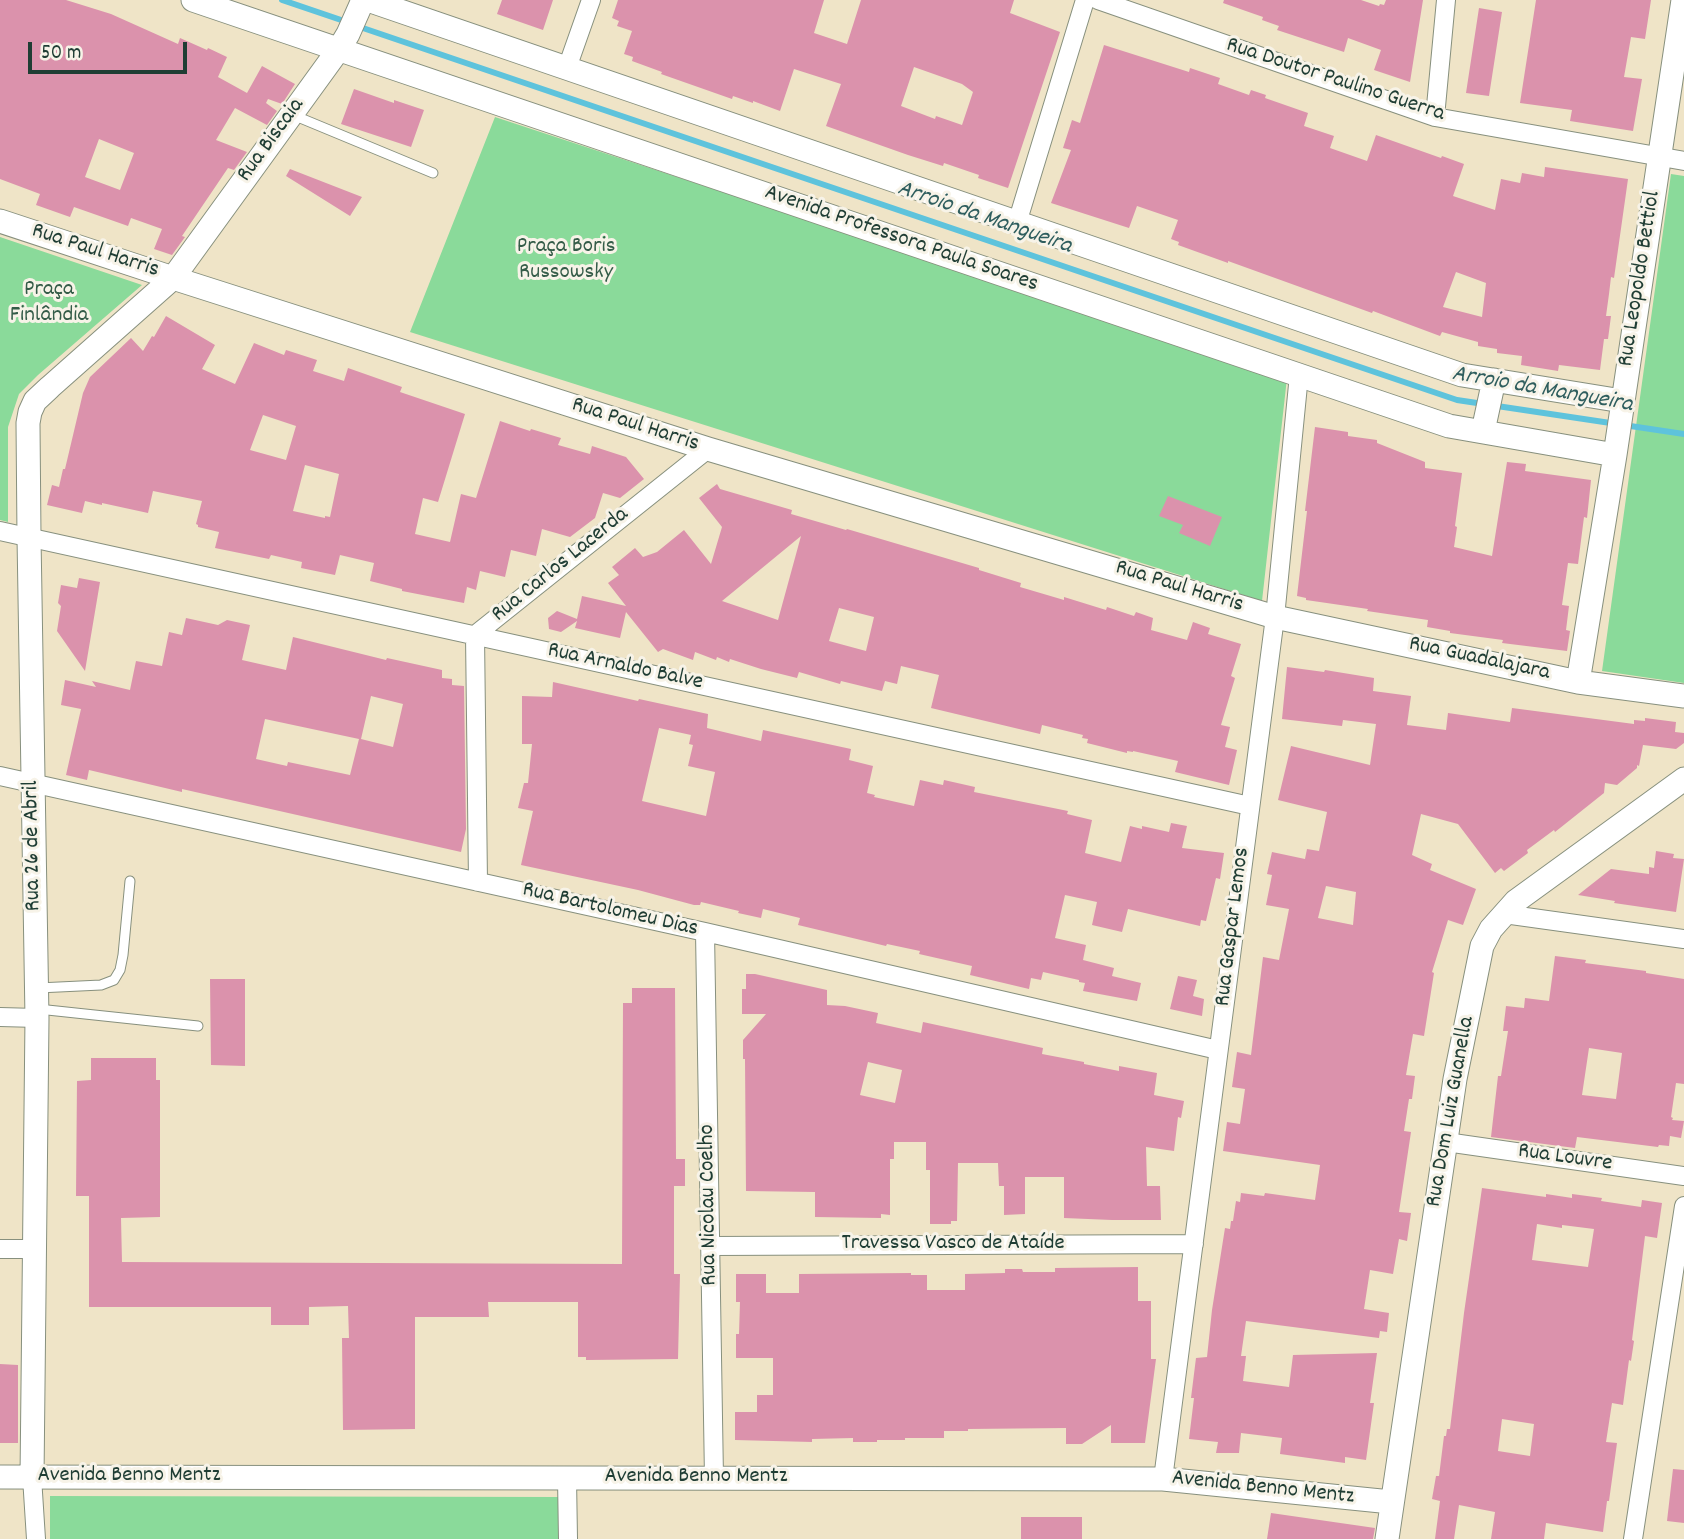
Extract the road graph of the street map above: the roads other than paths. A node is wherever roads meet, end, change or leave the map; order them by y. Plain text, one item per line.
1 (193, 0) edge
2 (591, 0) edge
3 (1086, 0) edge
4 (1098, 0) edge
5 (1446, 0) edge
6 (1684, 0) edge
7 (355, 20) edge
8 (568, 68) junction
9 (292, 114) junction
10 (1434, 117) junction
11 (1660, 158) junction
12 (1684, 161) edge
13 (433, 173) dead end
14 (0, 221) edge
15 (1017, 223) junction
16 (173, 278) junction
17 (1299, 375) junction
18 (1488, 406) junction
19 (1618, 427) junction
20 (708, 449) junction
21 (0, 531) edge
22 (29, 537) junction
23 (1275, 617) junction
24 (475, 635) junction
25 (1578, 682) junction
26 (1684, 696) edge
27 (0, 776) edge
28 (1684, 779) edge
29 (34, 783) junction
30 (1250, 806) junction
31 (130, 881) dead end
32 (478, 881) junction
33 (1504, 914) junction
34 (705, 932) junction
35 (1684, 939) edge
36 (36, 1005) junction
37 (0, 1017) edge
38 (198, 1026) dead end
39 (1219, 1050) junction
40 (1446, 1142) junction
41 (1684, 1176) edge
42 (1684, 1206) edge
43 (1194, 1244) junction
44 (711, 1245) junction
45 (0, 1249) edge
46 (35, 1249) junction
47 (0, 1477) edge
48 (32, 1477) junction
49 (567, 1478) junction
50 (714, 1478) junction
51 (1163, 1479) junction
52 (1391, 1502) junction
53 (36, 1539) edge
54 (568, 1539) edge
55 (1387, 1539) edge
56 (1633, 1539) edge

1 - 7 street, Avenida Professora Paula Soares
2 - 8 street
3 - 15 street
4 - 10 street, Rua Doutor Paulino Guerra
5 - 10 street
6 - 11 street, Rua Leopoldo Bettiol
7 - 8 street, Avenida Professora Paula Soares
7 - 9 street, Rua Biscaia
7 - 17 street, Avenida Professora Paula Soares
8 - 15 street, Avenida Professora Paula Soares
9 - 13 lane
9 - 16 street, Rua Biscaia
10 - 11 street, Rua Doutor Paulino Guerra
11 - 12 street, Rua Doutor Paulino Guerra
11 - 19 street, Rua Leopoldo Bettiol
14 - 16 street, Rua Paul Harris
15 - 18 street, Avenida Professora Paula Soares
16 - 20 street, Rua Paul Harris
16 - 22 street, Rua 26 de Abril
17 - 18 street, Avenida Professora Paula Soares
17 - 23 street, Rua Gaspar Lemos
18 - 19 street, Avenida Professora Paula Soares
18 - 19 street, Avenida Professora Paula Soares
19 - 25 street, Rua Leopoldo Bettiol
20 - 23 street, Rua Paul Harris
20 - 24 street, Rua Carlos Lacerda
21 - 22 street, Rua Arnaldo Balve
22 - 24 street, Rua Arnaldo Balve
22 - 29 street, Rua 26 de Abril
23 - 25 street, Rua Guadalajara
23 - 30 street, Rua Gaspar Lemos
24 - 30 street, Rua Arnaldo Balve
24 - 32 street, Rua Carlos Lacerda
25 - 26 street, Rua Guadalajara
27 - 29 street, Rua Bartolomeu Dias
28 - 33 street, Rua Dom Luiz Guanella
29 - 32 street, Rua Bartolomeu Dias
29 - 36 street, Rua 26 de Abril
30 - 39 street, Rua Gaspar Lemos
31 - 36 lane
32 - 34 street, Rua Bartolomeu Dias
33 - 35 street
33 - 40 street, Rua Dom Luiz Guanella
34 - 39 street, Rua Bartolomeu Dias
34 - 44 street, Rua Nicolau Coelho
36 - 37 street
36 - 38 lane
36 - 46 street, Rua 26 de Abril
39 - 43 street, Rua Gaspar Lemos
40 - 41 street, Rua Louvre
40 - 52 street, Rua Dom Luiz Guanella
42 - 56 street
43 - 44 street, Travessa Vasco de Ataíde
43 - 51 street, Rua Gaspar Lemos
44 - 50 street, Rua Nicolau Coelho
45 - 46 street
46 - 48 street, Rua 26 de Abril
47 - 48 street, Avenida Benno Mentz
48 - 49 street, Avenida Benno Mentz
48 - 53 street
49 - 50 street, Avenida Benno Mentz
49 - 54 street
50 - 51 street, Avenida Benno Mentz
51 - 52 street, Avenida Benno Mentz
52 - 55 street, Rua Dom Luiz Guanella

